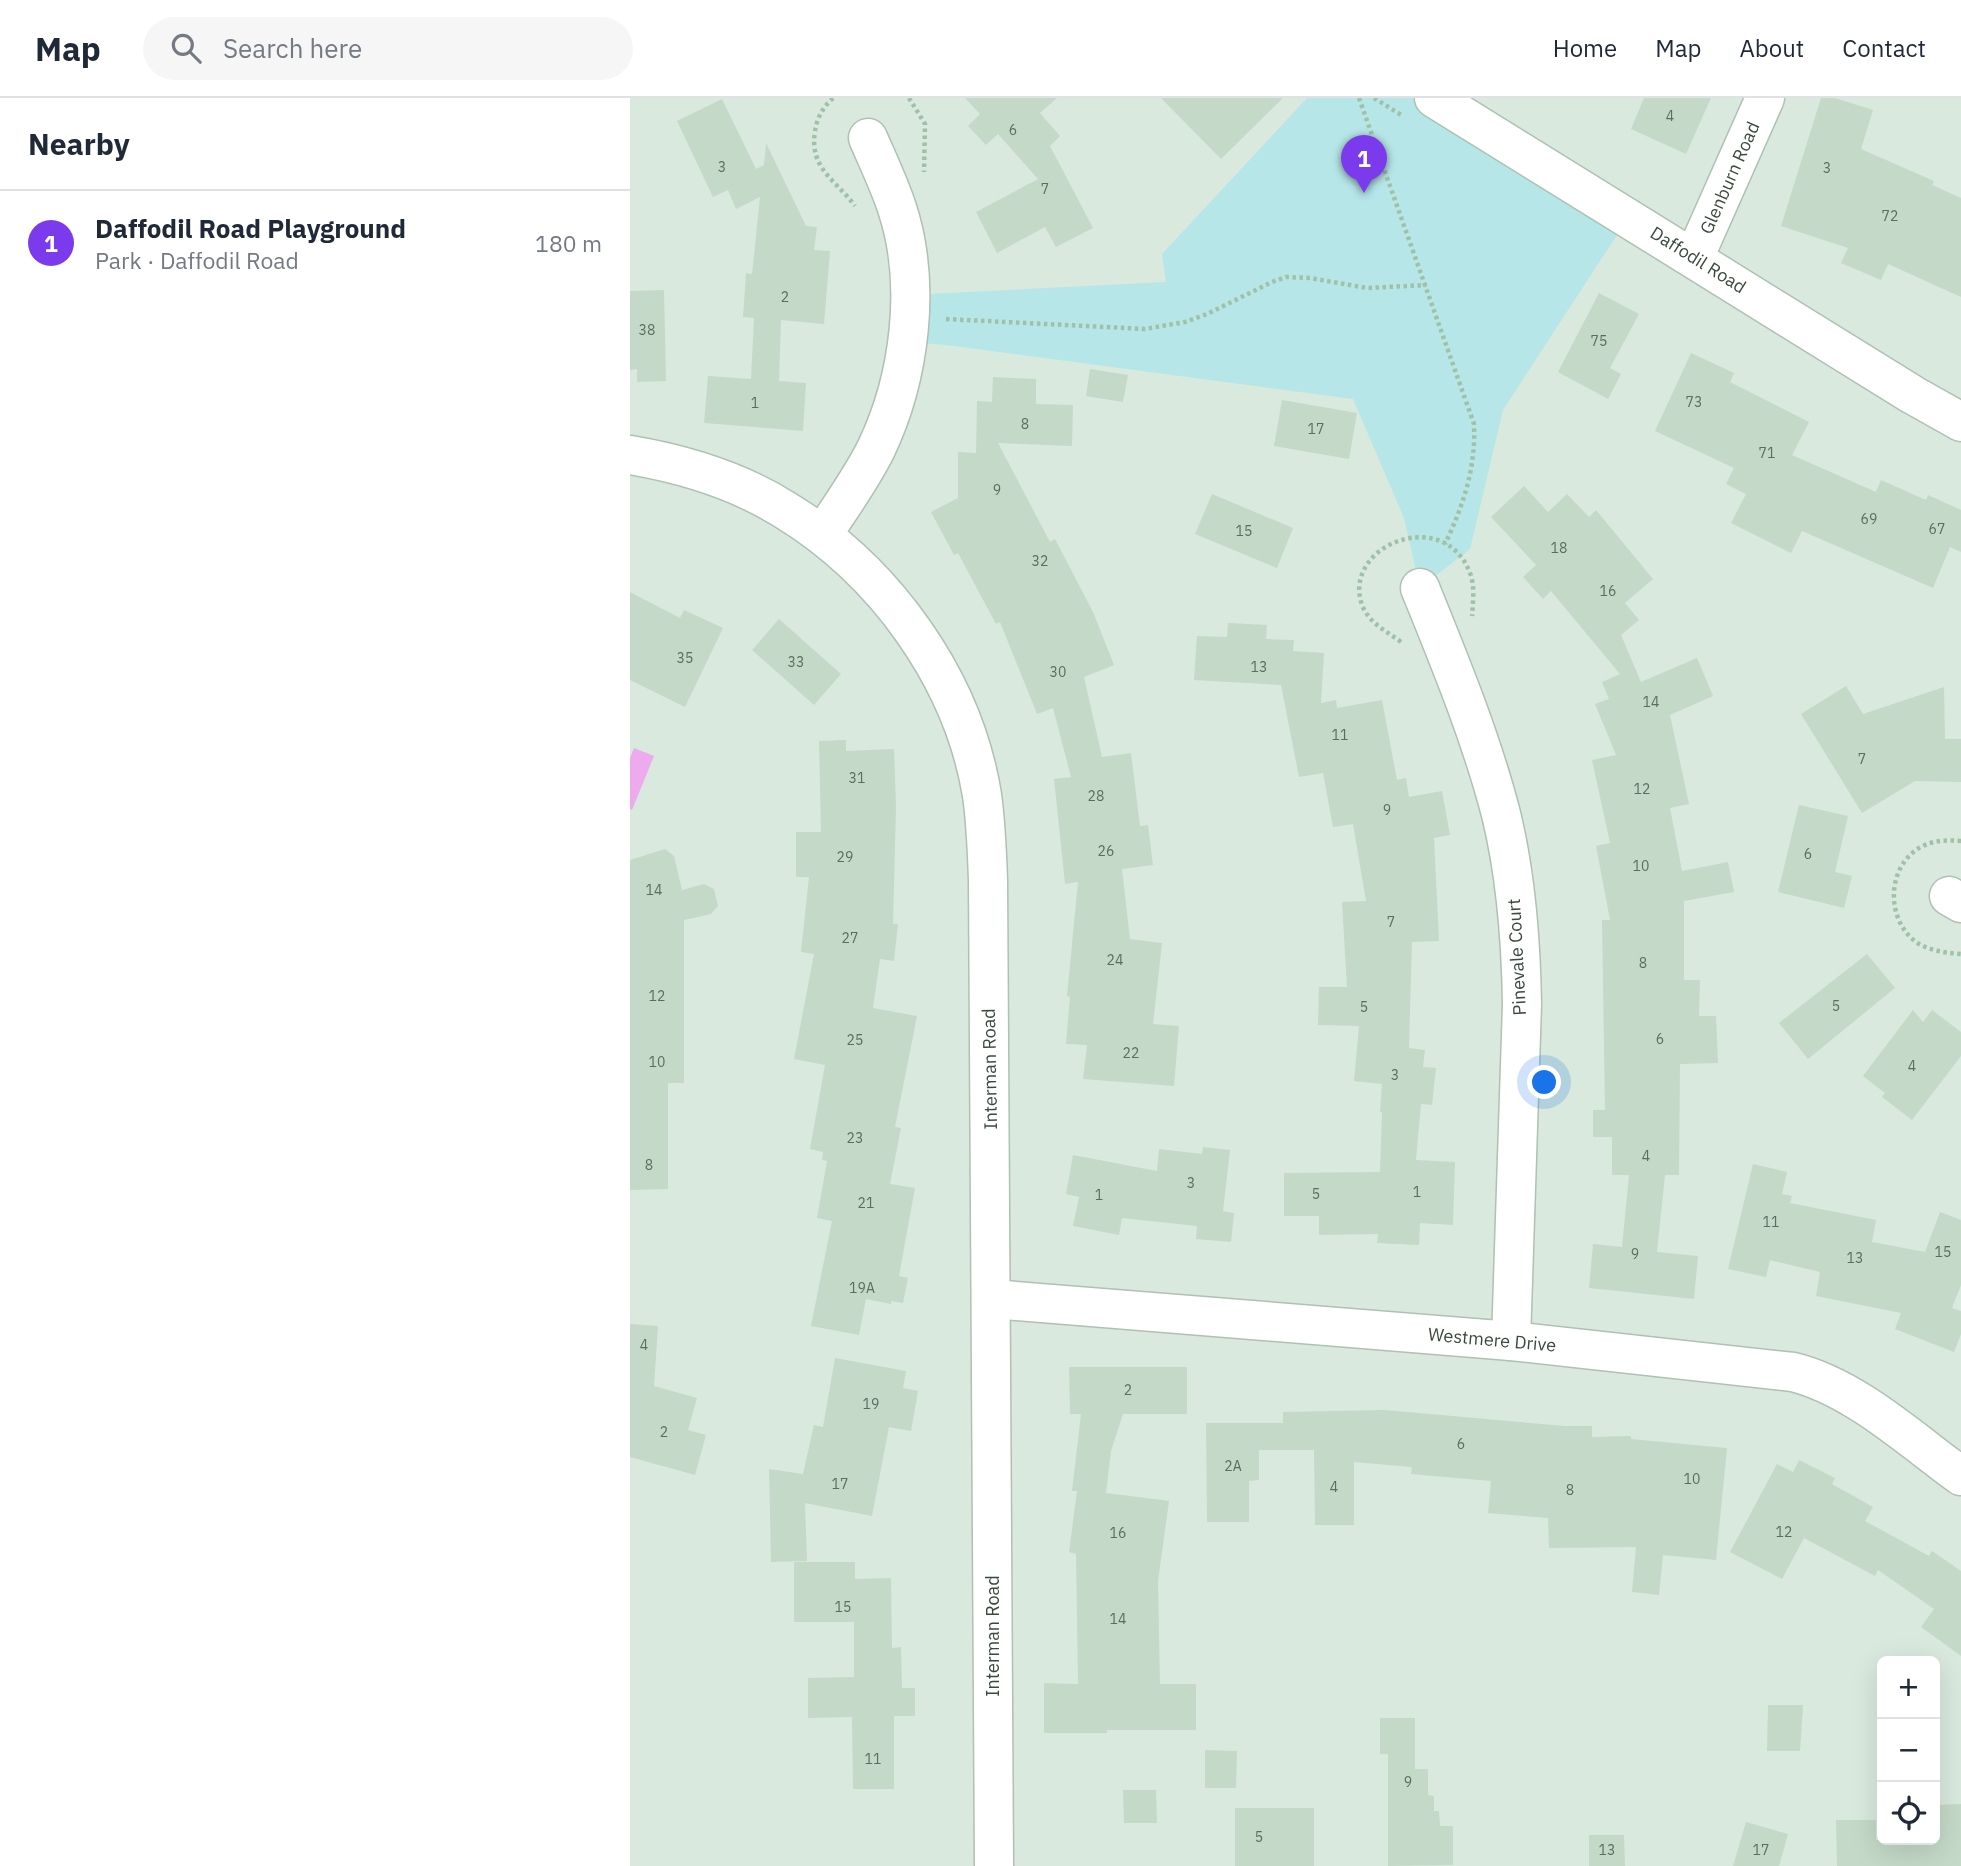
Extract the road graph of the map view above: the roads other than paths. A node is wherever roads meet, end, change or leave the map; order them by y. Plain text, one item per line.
1 (1434, 98) edge
2 (1765, 98) edge
3 (868, 138) dead end
4 (1694, 258) junction
5 (1961, 422) edge
6 (630, 455) edge
7 (822, 535) junction
8 (1420, 588) dead end
9 (992, 1299) junction
10 (1511, 1341) junction
11 (1961, 1476) edge
12 (994, 1866) edge

1 - 4 street, Daffodil Road
2 - 4 street, Glenburn Road
3 - 7 street
4 - 5 street, Daffodil Road
6 - 7 street, Interman Road
7 - 9 street, Interman Road
8 - 10 street, Pinevale Court
9 - 10 street, Westmere Drive
9 - 12 street, Interman Road
10 - 11 street, Westmere Drive

